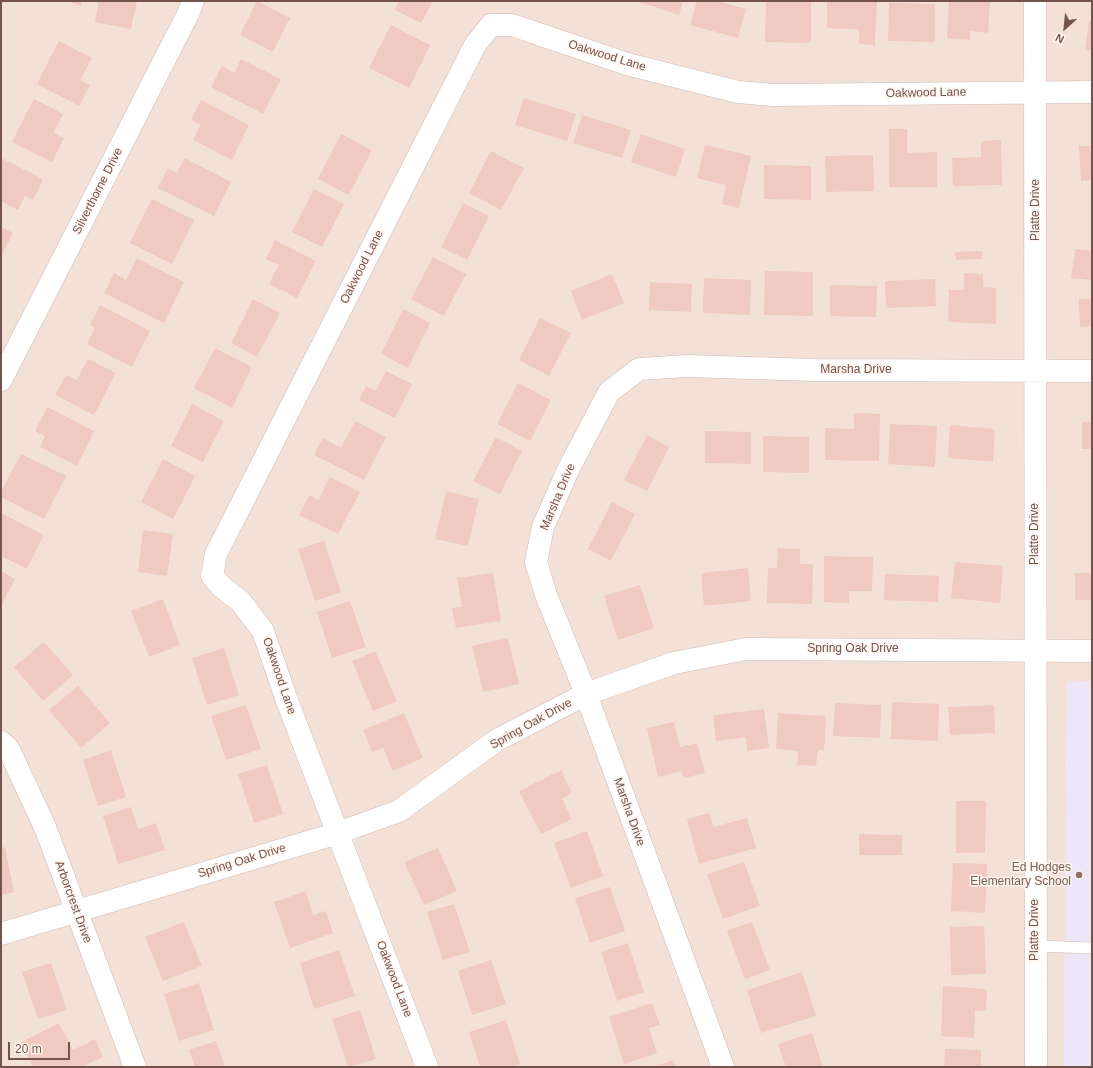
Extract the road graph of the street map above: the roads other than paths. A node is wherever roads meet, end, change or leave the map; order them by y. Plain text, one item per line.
1 (193, 1) edge
2 (1035, 1) edge
3 (1036, 92) junction
4 (1092, 92) edge
5 (1036, 371) junction
6 (1092, 371) edge
7 (1, 380) edge
8 (1035, 650) junction
9 (1092, 651) edge
10 (586, 694) junction
11 (1, 742) edge
12 (338, 833) junction
13 (76, 911) junction
14 (1, 934) edge
15 (1036, 946) junction
16 (1092, 948) edge
17 (135, 1067) edge
18 (427, 1067) edge
19 (723, 1067) edge
20 (1036, 1067) edge

1 - 7 street, Silverthorne Drive
2 - 3 street, Platte Drive
3 - 4 street, Oakwood Lane
3 - 5 street, Platte Drive
3 - 12 street, Oakwood Lane
5 - 6 street, Marsha Drive
5 - 8 street, Platte Drive
5 - 10 street, Marsha Drive
8 - 9 street, Spring Oak Drive
8 - 10 street, Spring Oak Drive
8 - 15 street, Platte Drive
10 - 12 street, Spring Oak Drive
10 - 19 street, Marsha Drive
11 - 13 street, Arborcrest Drive
12 - 13 street, Spring Oak Drive
12 - 18 street, Oakwood Lane
13 - 14 street, Spring Oak Drive
13 - 17 street, Arborcrest Drive
15 - 16 lane
15 - 20 street, Platte Drive

